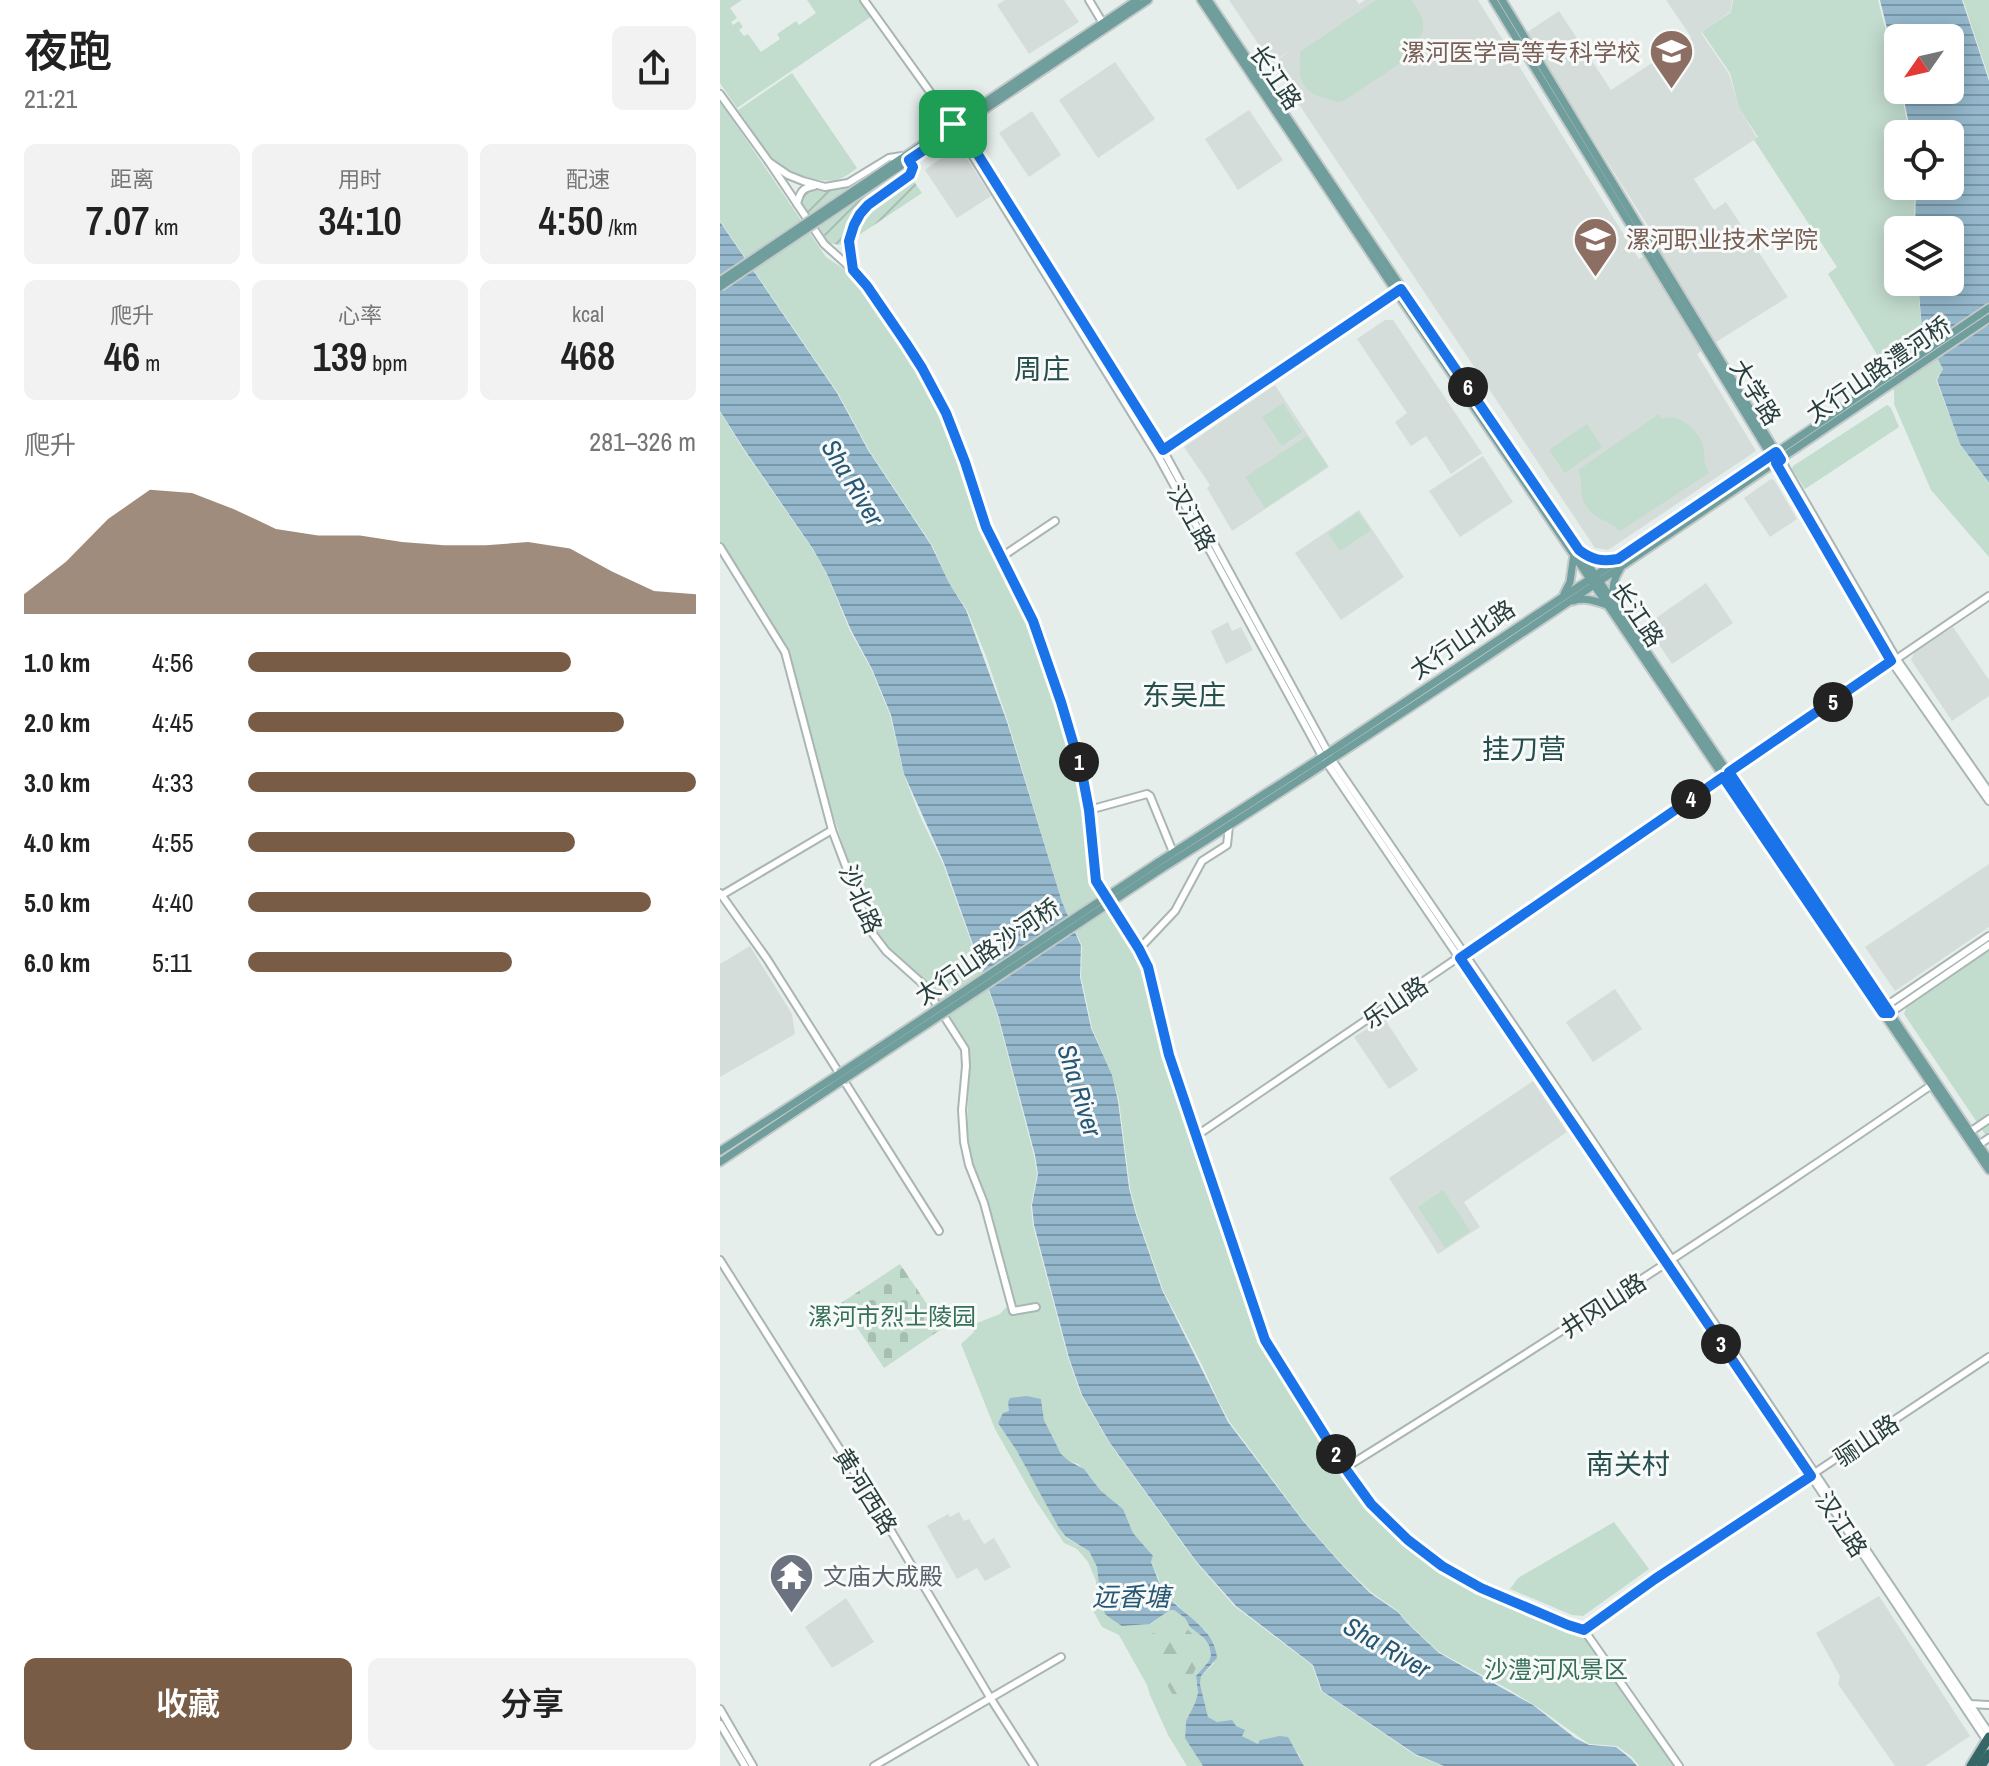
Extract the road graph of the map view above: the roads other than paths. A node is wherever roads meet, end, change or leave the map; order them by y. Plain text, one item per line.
1 (864, 0) edge
2 (1089, 0) edge
3 (1137, 0) edge
4 (1148, 0) edge
5 (1493, 0) edge
6 (1502, 0) edge
7 (1202, 1) edge
8 (1105, 25) junction
9 (720, 94) edge
10 (956, 126) junction
11 (908, 158) junction
12 (769, 162) junction
13 (895, 166) junction
14 (816, 185) junction
15 (797, 204) junction
16 (849, 241) junction
17 (831, 252) junction
18 (853, 270) junction
19 (720, 281) edge
20 (720, 287) edge
21 (1399, 291) junction
22 (1989, 308) edge
23 (1989, 318) edge
24 (1788, 450) junction
25 (1160, 452) junction
26 (1776, 458) junction
27 (1055, 521) dead end
28 (720, 547) edge
29 (1576, 552) junction
30 (1000, 558) junction
31 (1620, 562) junction
32 (1595, 580) junction
33 (1989, 596) edge
34 (1565, 600) junction
35 (1610, 603) junction
36 (1894, 660) junction
37 (1327, 758) junction
38 (1726, 775) junction
39 (1989, 792) edge
40 (1989, 801) edge
41 (1089, 810) junction
42 (1229, 826) junction
43 (832, 830) junction
44 (1173, 852) junction
45 (1159, 866) junction
46 (721, 895) edge
47 (1989, 936) edge
48 (1989, 945) edge
49 (1139, 949) junction
50 (1462, 956) junction
51 (1886, 1011) junction
52 (841, 1077) junction
53 (1934, 1084) junction
54 (1989, 1119) edge
55 (1970, 1132) junction
56 (1196, 1136) junction
57 (1989, 1138) edge
58 (1976, 1146) junction
59 (720, 1151) edge
60 (1989, 1160) edge
61 (720, 1162) edge
62 (1989, 1170) edge
63 (939, 1231) dead end
64 (720, 1260) edge
65 (1669, 1262) junction
66 (1036, 1307) dead end
67 (1989, 1357) edge
68 (1345, 1468) junction
69 (1813, 1474) junction
70 (1584, 1630) junction
71 (1061, 1657) dead end
72 (991, 1699) junction
73 (1969, 1704) junction
74 (1989, 1705) edge
75 (720, 1709) edge
76 (720, 1724) edge
77 (1988, 1739) edge
78 (1989, 1754) edge
79 (745, 1766) edge
80 (753, 1766) edge
81 (874, 1766) edge
82 (1034, 1766) edge
83 (1679, 1766) edge
84 (1971, 1766) edge
85 (1981, 1766) edge

1 - 10 street, 汉江路
2 - 8 street
3 - 8 main road
4 - 8 main road
5 - 26 main road, 大学路
6 - 26 main road, 大学路
7 - 21 main road, 长江路
8 - 10 main road
9 - 12 street
10 - 11 main road
10 - 25 street, 汉江路
11 - 13 main road
11 - 14 street
11 - 16 street
12 - 14 street
12 - 15 street
13 - 19 main road, bridge
13 - 20 main road, bridge
14 - 15 street
15 - 17 street
16 - 17 street
16 - 18 street
17 - 18 street
18 - 30 street
21 - 25 street
21 - 29 main road, 长江路
22 - 24 main road, 太行山路澧河桥
23 - 24 main road, 太行山路澧河桥
24 - 26 main road, 太行山北路
25 - 37 street, 汉江路
26 - 31 main road, 太行山北路
26 - 36 street, 大学路
27 - 30 street
28 - 43 street, 沙北路
29 - 31 main road
29 - 32 main road, 长江路
29 - 34 main road
30 - 41 street
31 - 32 main road, 太行山北路
31 - 35 main road
32 - 34 main road, 太行山北路
32 - 35 main road, 长江路
33 - 36 street, 乐山路
34 - 35 main road
34 - 37 main road, 太行山北路
35 - 38 main road, 长江路
36 - 38 street, 乐山路
36 - 39 street, 大学路
36 - 40 street, 大学路
37 - 42 main road, 太行山北路
37 - 44 main road, 太行山北路
37 - 50 street, 汉江路
38 - 50 street, 乐山路
38 - 51 main road, 长江路
41 - 44 street
41 - 49 street
42 - 45 main road, 太行山北路
42 - 49 street
43 - 46 street
43 - 66 street, 沙北路
44 - 45 main road, 太行山北路
45 - 52 main road, 太行山路沙河桥, bridge
46 - 52 street
47 - 51 street
48 - 51 street
49 - 56 street
50 - 56 street, 乐山路
50 - 65 street, 汉江路
51 - 53 main road, 长江路
52 - 59 main road
52 - 61 main road
52 - 63 street
53 - 55 main road, 长江路
53 - 58 main road, 长江路
53 - 65 street, 井冈山路
54 - 55 street
55 - 58 main road, 长江路
56 - 68 street
57 - 58 street
58 - 60 main road, 长江路
58 - 62 main road, 长江路
64 - 72 street, 黄河西路
65 - 68 street, 井冈山路
65 - 69 street, 汉江路
67 - 69 street, 骊山路
68 - 70 street
69 - 70 street, 骊山路
69 - 73 street, 汉江路
69 - 77 street, 汉江路
70 - 83 street
71 - 72 street
72 - 81 street
72 - 82 street, 黄河西路
73 - 74 street
73 - 77 street, 汉江路
75 - 80 street
76 - 79 street
77 - 84 highway
78 - 85 highway

